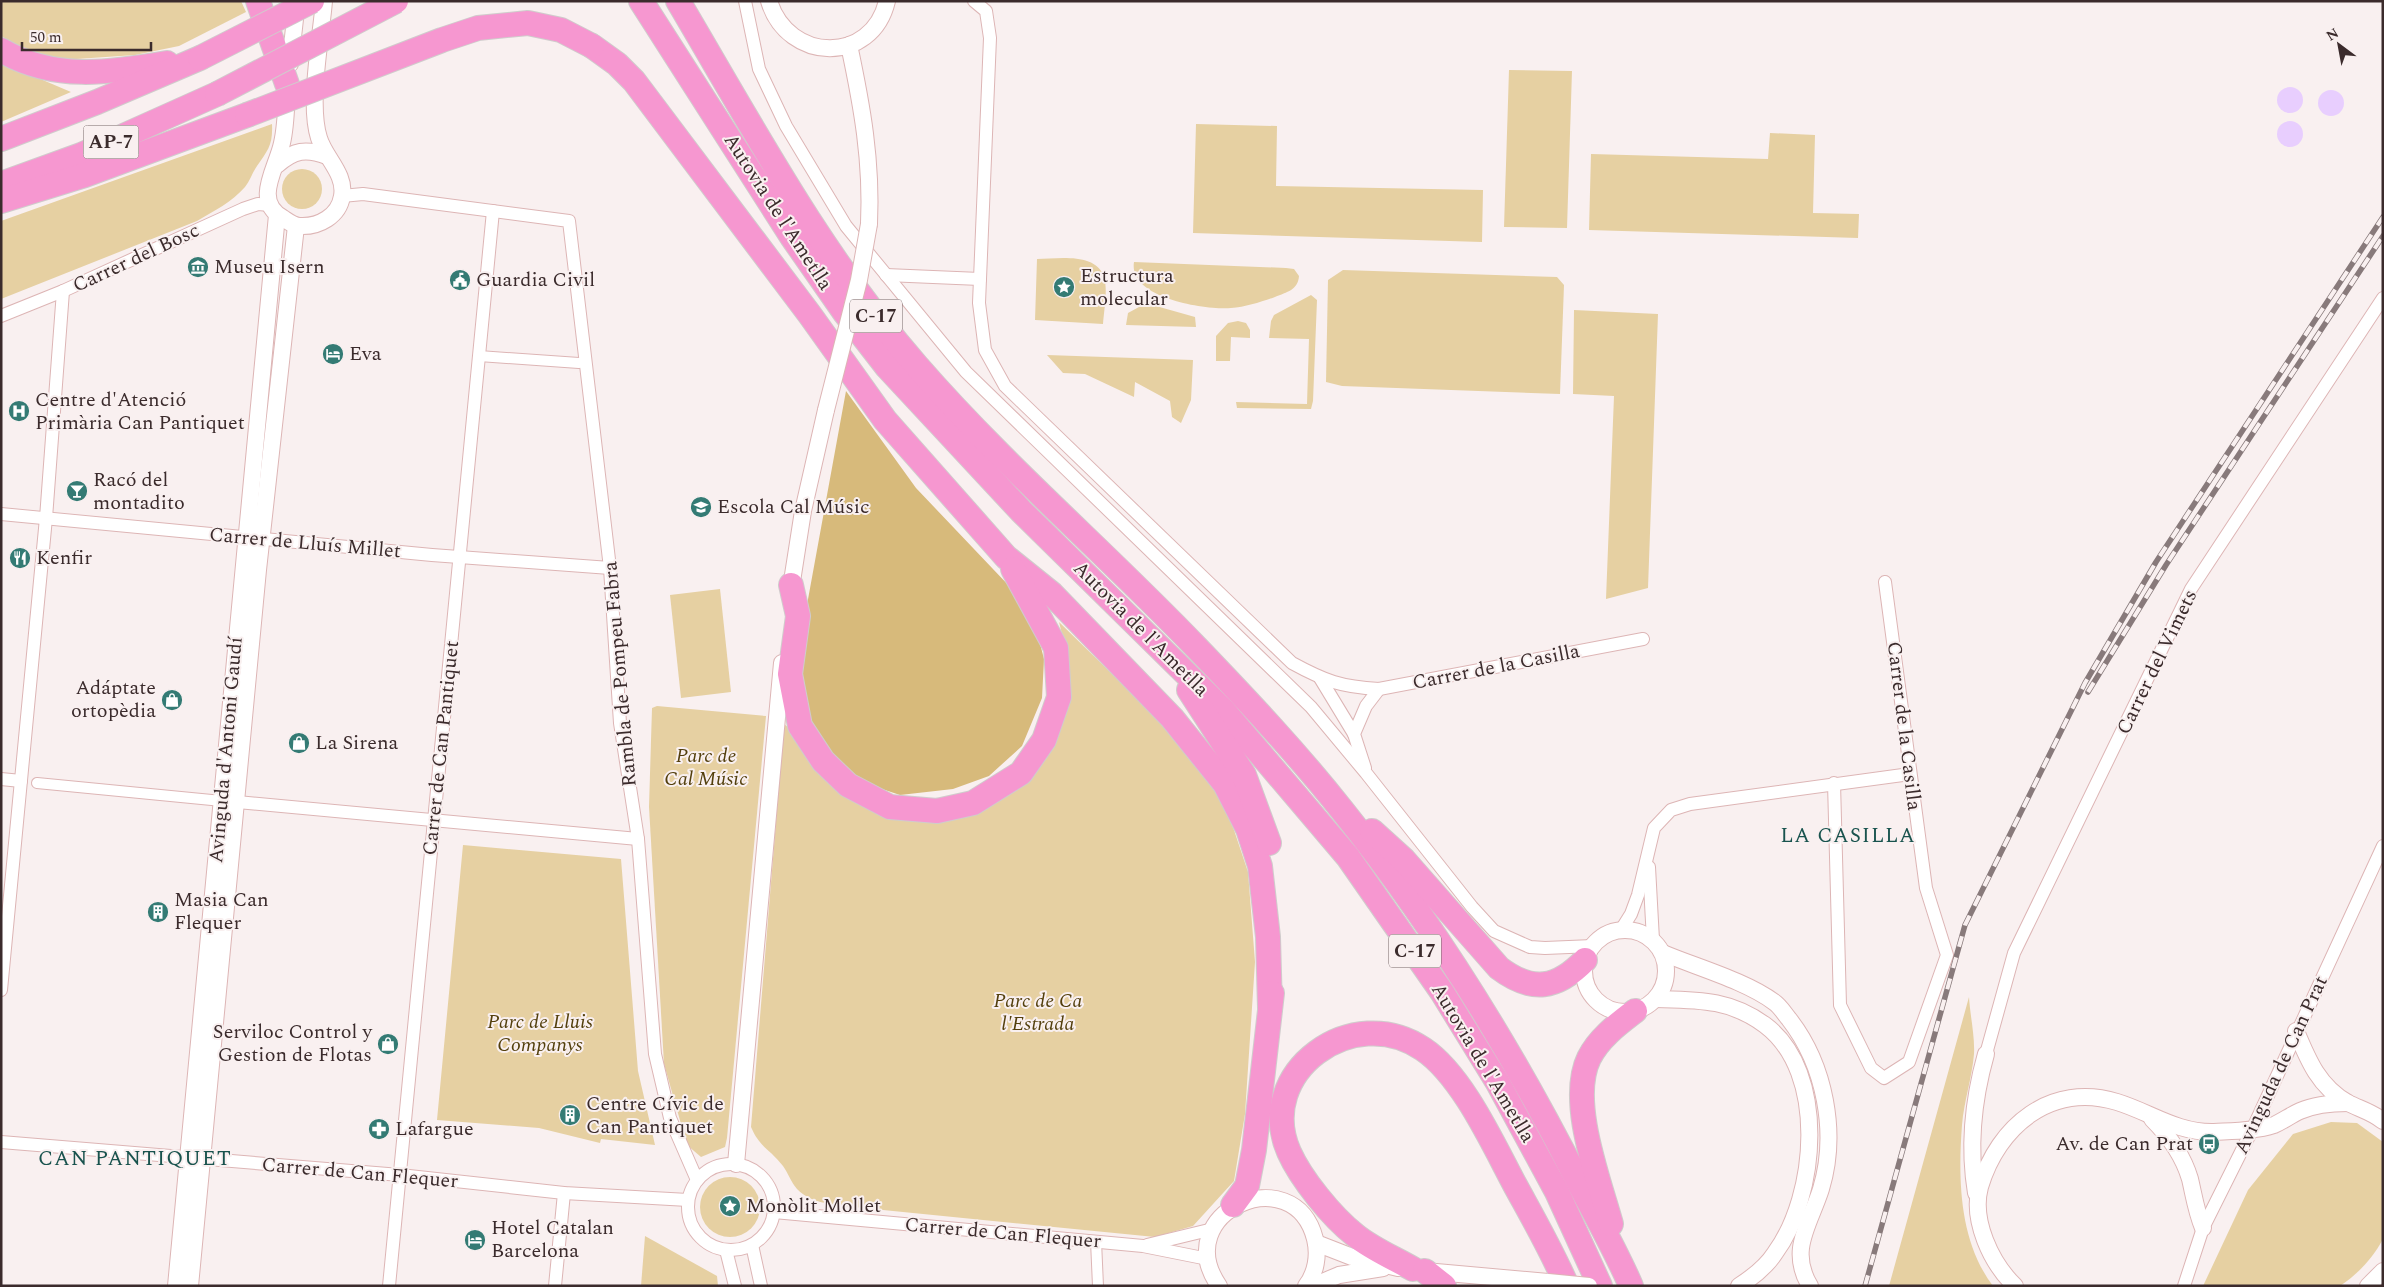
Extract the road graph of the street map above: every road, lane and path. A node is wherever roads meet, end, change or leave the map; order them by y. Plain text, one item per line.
1 (258, 1) edge
2 (297, 1) edge
3 (312, 1) edge
4 (324, 1) edge
5 (396, 1) edge
6 (642, 1) edge
7 (678, 1) edge
8 (745, 1) edge
9 (769, 1) edge
10 (887, 1) edge
11 (974, 1) edge
12 (849, 45) junction
13 (1, 50) edge
14 (200, 58) junction
15 (287, 84) junction
16 (1, 139) edge
17 (327, 156) junction
18 (277, 165) junction
19 (1, 184) edge
20 (342, 196) junction
21 (1, 201) edge
22 (274, 210) junction
23 (493, 211) junction
24 (296, 226) junction
25 (886, 275) junction
26 (980, 279) junction
27 (64, 291) junction
28 (2383, 298) edge
29 (1, 316) edge
30 (479, 356) junction
31 (579, 363) dead end
32 (1, 514) edge
33 (46, 518) junction
34 (246, 537) junction
35 (263, 539) junction
36 (460, 557) junction
37 (1006, 557) junction
38 (610, 568) junction
39 (1885, 582) dead end
40 (791, 585) junction
41 (1643, 639) dead end
42 (1170, 658) junction
43 (1320, 678) junction
44 (1379, 689) junction
45 (1354, 734) junction
46 (1366, 773) junction
47 (1910, 774) junction
48 (1, 779) edge
49 (21, 781) junction
50 (37, 783) dead end
51 (1834, 783) junction
52 (229, 801) junction
53 (1340, 807) junction
54 (434, 820) junction
55 (638, 839) junction
56 (2383, 846) edge
57 (1648, 852) junction
58 (1621, 930) junction
59 (1653, 940) junction
60 (1589, 953) junction
61 (1663, 953) junction
62 (1, 990) edge
63 (1656, 999) junction
64 (1270, 1008) junction
65 (1635, 1011) junction
66 (2296, 1031) junction
67 (1986, 1054) joint
68 (2348, 1103) junction
69 (2149, 1116) junction
70 (2383, 1121) edge
71 (2253, 1128) junction
72 (1, 1142) edge
73 (194, 1158) junction
74 (736, 1164) junction
75 (400, 1175) junction
76 (697, 1180) junction
77 (564, 1193) junction
78 (1977, 1198) junction
79 (688, 1200) junction
80 (1233, 1206) junction
81 (774, 1212) junction
82 (1213, 1228) junction
83 (2203, 1228) junction
84 (1096, 1241) junction
85 (1316, 1243) junction
86 (752, 1245) junction
87 (1142, 1246) junction
88 (726, 1250) junction
89 (1208, 1259) junction
90 (1410, 1269) junction
91 (2383, 1271) edge
92 (1628, 1280) edge
93 (1558, 1284) edge
94 (176, 1286) edge
95 (190, 1286) edge
96 (389, 1286) edge
97 (555, 1286) edge
98 (735, 1286) edge
99 (761, 1286) edge
100 (1098, 1286) edge
101 (1219, 1286) edge
102 (1306, 1286) edge
103 (1313, 1286) edge
104 (1444, 1286) edge
105 (1590, 1286) edge
106 (1600, 1286) edge
107 (1738, 1286) edge
108 (1810, 1286) edge
109 (2015, 1286) edge
110 (2184, 1286) edge
111 (2368, 1286) edge

1 - 15 highway
2 - 15 street
3 - 14 highway, AP-7, bridge
4 - 17 street
5 - 19 highway, AP-7, bridge
6 - 42 highway, Autovia de l'Ametlla / C-17
7 - 53 highway, Autovia de l'Ametlla / C-17
8 - 25 street
9 - 12 street
10 - 12 street
11 - 26 street, Carrer de la Casilla
12 - 40 street, bridge
13 - 14 highway
14 - 16 highway, AP-7
15 - 18 street
17 - 18 street
17 - 20 street
18 - 22 street
20 - 23 street
20 - 24 street
21 - 37 highway, bridge
22 - 24 street
22 - 27 street, Carrer del Bosc
22 - 34 street, Avinguda d'Antoni Gaudí
23 - 30 street, Carrer de Can Pantiquet
23 - 38 street, Rambla de Pompeu Fabra
24 - 35 street, Avinguda d'Antoni Gaudí
25 - 26 street
25 - 46 street
26 - 43 street, Carrer de la Casilla
27 - 29 street, Carrer del Bosc
27 - 33 street
28 - 67 street, Carrer del Vimets
30 - 31 street
30 - 36 street, Carrer de Can Pantiquet
32 - 33 street, Carrer de Lluís Millet
33 - 34 street, Carrer de Lluís Millet
33 - 49 street
34 - 35 street, Carrer de Lluís Millet
34 - 52 street, Avinguda d'Antoni Gaudí
35 - 36 street, Carrer de Lluís Millet
35 - 52 street, Avinguda d'Antoni Gaudí
36 - 38 street, Carrer de Lluís Millet
36 - 54 street, Carrer de Can Pantiquet
37 - 40 highway
37 - 64 highway
38 - 55 street, Rambla de Pompeu Fabra
39 - 47 street, Carrer de la Casilla
40 - 74 street
41 - 44 street, Carrer de la Casilla
42 - 64 highway
42 - 106 highway, Autovia de l'Ametlla / C-17
43 - 44 street, Carrer de la Casilla
43 - 45 street
44 - 45 street
45 - 46 street
46 - 60 street
47 - 51 street
47 - 51 street, Carrer de la Casilla
48 - 49 street
49 - 62 street
50 - 52 street
51 - 57 street
52 - 54 street
52 - 73 street, Avinguda d'Antoni Gaudí
53 - 60 highway
53 - 92 highway, Autovia de l'Ametlla / C-17
54 - 55 street
54 - 75 street, Carrer de Can Pantiquet
55 - 76 street, Rambla de Pompeu Fabra
56 - 66 street, Avinguda de Can Prat
57 - 58 street
57 - 59 street
58 - 59 street
58 - 60 street
59 - 61 street
60 - 65 street
61 - 63 street
61 - 108 street
63 - 65 street
63 - 107 street
64 - 80 highway
65 - 92 highway
66 - 68 street
66 - 71 street, Avinguda de Can Prat
67 - 78 street
68 - 70 street
68 - 71 street
69 - 71 street
69 - 78 street
69 - 83 street
71 - 83 street, Avinguda de Can Prat
72 - 73 street, Carrer de Can Flequer
73 - 75 street, Carrer de Can Flequer
73 - 94 street, Avinguda d'Antoni Gaudí
73 - 95 street, Avinguda d'Antoni Gaudí
74 - 76 street
74 - 81 street
75 - 77 street, Carrer de Can Flequer
75 - 96 street, Carrer de Can Pantiquet
76 - 79 street
77 - 79 street, Carrer de Can Flequer
77 - 97 street
78 - 109 street
79 - 88 street
80 - 82 street
80 - 85 street
81 - 84 street, Carrer de Can Flequer
81 - 86 street
82 - 87 street, Carrer de Can Flequer
82 - 89 street
83 - 110 street, Avinguda de Can Prat
84 - 87 street, Carrer de Can Flequer
84 - 100 street
85 - 90 street
85 - 102 street
86 - 88 street
86 - 99 street
87 - 89 street, Carrer de Can Flequer
88 - 98 street
89 - 101 street
90 - 93 street
90 - 93 highway
90 - 103 street
90 - 104 highway
91 - 111 street
93 - 105 street, bridge

